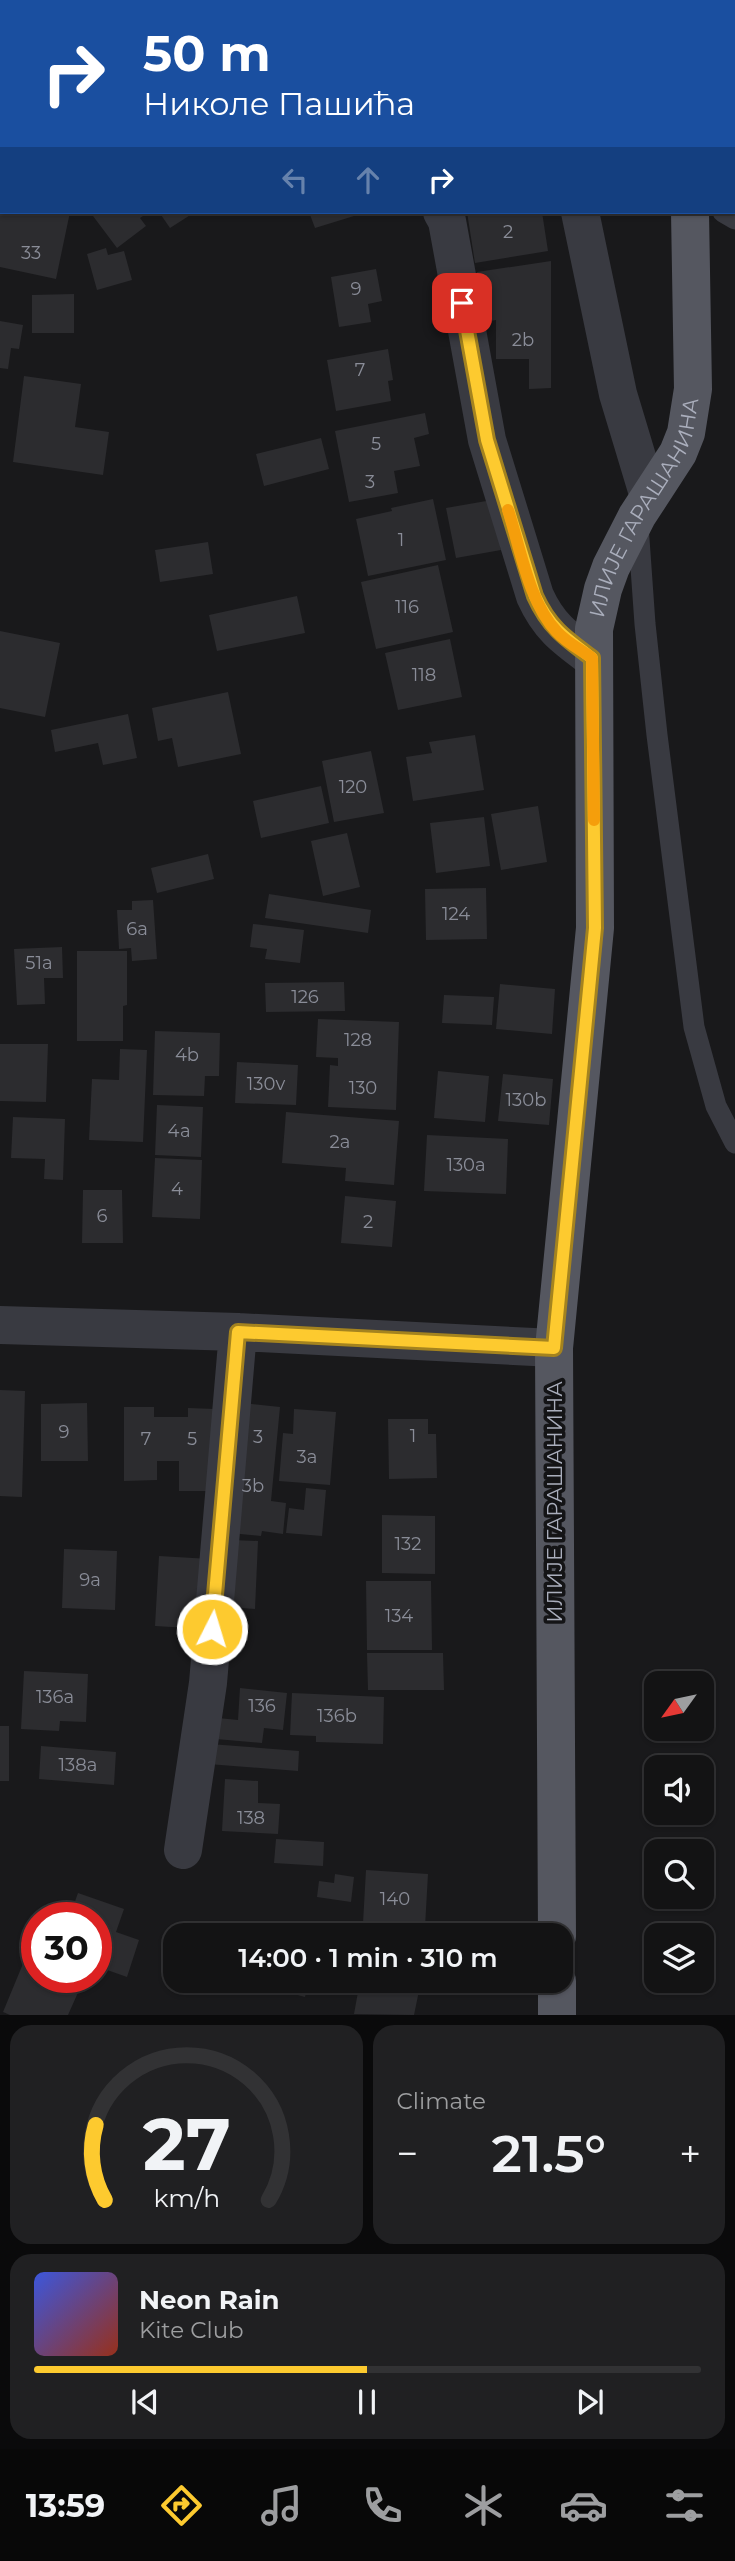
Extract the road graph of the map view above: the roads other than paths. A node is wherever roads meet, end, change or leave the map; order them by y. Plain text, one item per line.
1 (443, 214) edge
2 (580, 214) edge
3 (690, 214) edge
4 (643, 506) junction
5 (592, 658) junction
6 (735, 1143) edge
7 (0, 1325) edge
8 (238, 1332) junction
9 (554, 1348) junction
10 (183, 1850) dead end
11 (557, 1923) edge
12 (557, 1993) edge
13 (557, 2015) edge

1 - 5 street
2 - 4 street
3 - 4 main road, ИЛИЈЕ ГАРАШАНИНА
4 - 5 main road, ИЛИЈЕ ГАРАШАНИНА
4 - 6 lane
5 - 9 main road, ИЛИЈЕ ГАРАШАНИНА
7 - 8 street
8 - 9 street
8 - 10 street
9 - 11 main road, ИЛИЈЕ ГАРАШАНИНА
12 - 13 main road

